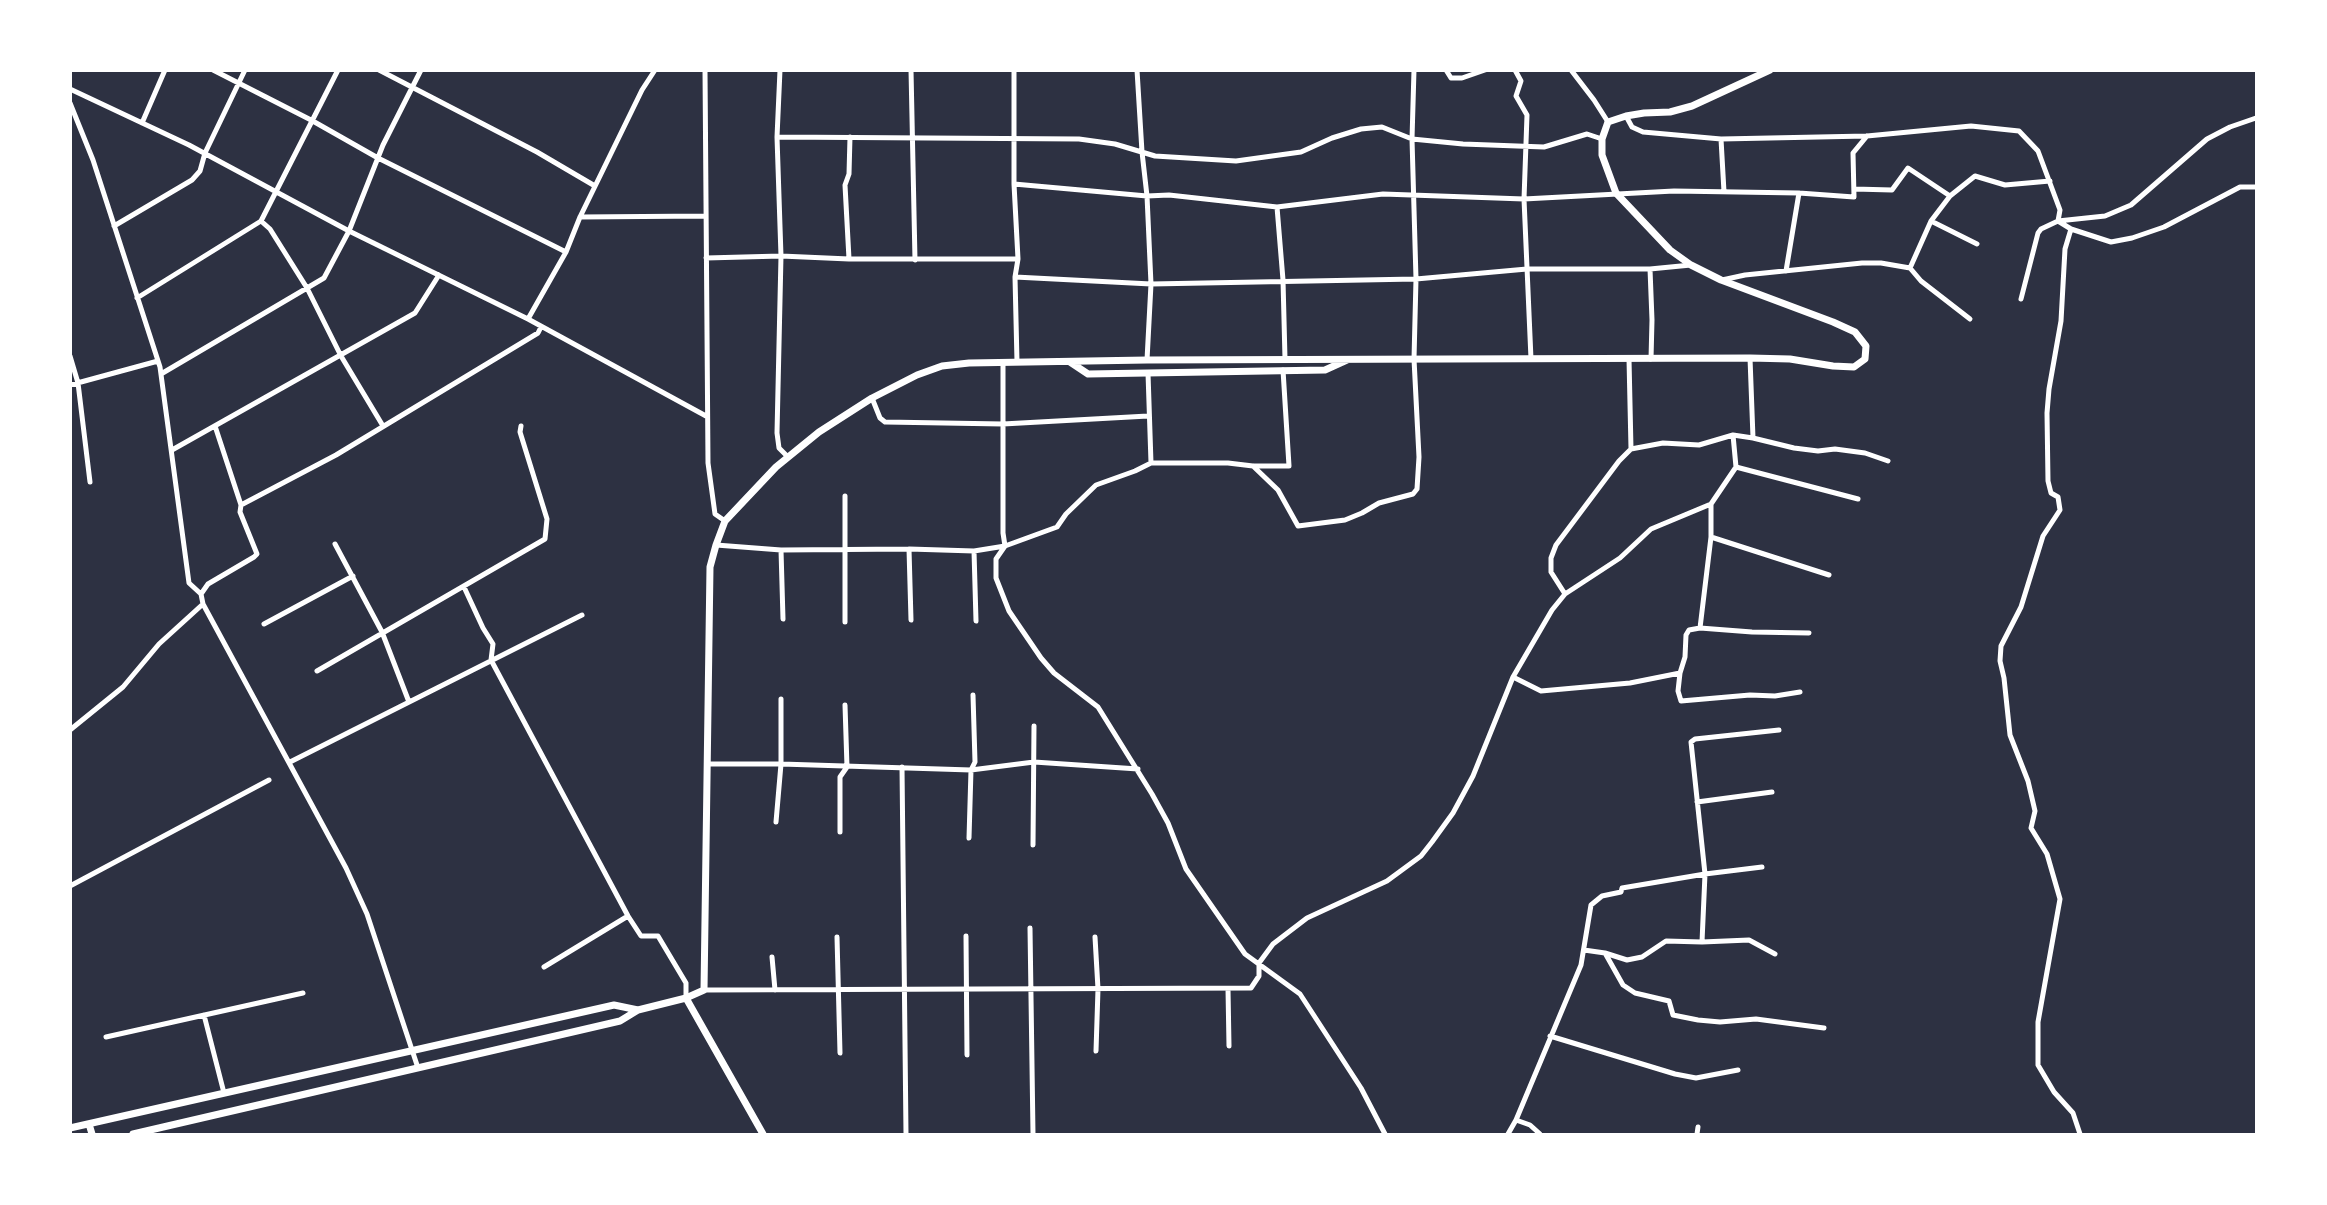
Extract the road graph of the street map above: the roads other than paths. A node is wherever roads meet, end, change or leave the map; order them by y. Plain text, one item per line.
1 (165, 70) edge
2 (213, 70) edge
3 (245, 70) edge
4 (338, 70) edge
5 (379, 70) edge
6 (421, 70) edge
7 (655, 70) edge
8 (705, 70) edge
9 (780, 70) edge
10 (911, 70) edge
11 (1137, 70) edge
12 (1414, 70) edge
13 (1446, 70) edge
14 (1485, 70) edge
15 (1515, 70) edge
16 (1571, 70) edge
17 (1770, 70) edge
18 (1014, 72) edge
19 (239, 83) junction
20 (70, 89) edge
21 (412, 89) junction
22 (70, 103) edge
23 (1626, 116) junction
24 (2256, 118) edge
25 (311, 120) junction
26 (1608, 122) junction
27 (142, 123) junction
28 (911, 136) junction
29 (1867, 136) junction
30 (777, 137) junction
31 (850, 137) junction
32 (1014, 137) junction
33 (1602, 138) junction
34 (1412, 139) junction
35 (1721, 139) junction
36 (1526, 147) junction
37 (1142, 152) junction
38 (205, 153) junction
39 (378, 158) junction
40 (2050, 181) junction
41 (1014, 184) junction
42 (595, 186) junction
43 (2256, 187) edge
44 (1854, 189) junction
45 (277, 192) junction
46 (1724, 192) junction
47 (1616, 193) junction
48 (1799, 193) junction
49 (1414, 194) junction
50 (1147, 196) junction
51 (1950, 196) junction
52 (1524, 199) junction
53 (1277, 207) junction
54 (706, 216) junction
55 (580, 217) junction
56 (261, 221) junction
57 (1931, 221) junction
58 (2058, 221) junction
59 (114, 226) junction
60 (2071, 230) junction
61 (350, 231) junction
62 (1977, 244) dead end
63 (566, 252) junction
64 (781, 256) junction
65 (705, 258) junction
66 (849, 259) junction
67 (1018, 259) junction
68 (915, 260) junction
69 (1691, 265) junction
70 (1910, 268) junction
71 (1527, 269) junction
72 (1650, 270) junction
73 (1786, 271) junction
74 (439, 276) junction
75 (1015, 277) junction
76 (1416, 279) junction
77 (1282, 280) junction
78 (1721, 280) junction
79 (1151, 284) junction
80 (307, 288) junction
81 (137, 298) junction
82 (2021, 299) dead end
83 (1970, 319) dead end
84 (528, 320) junction
85 (541, 327) junction
86 (70, 356) edge
87 (341, 356) junction
88 (1750, 358) junction
89 (1285, 359) junction
90 (1350, 359) junction
91 (1414, 359) junction
92 (1531, 359) junction
93 (1629, 359) junction
94 (1651, 359) junction
95 (1147, 360) junction
96 (158, 361) junction
97 (1069, 361) junction
98 (1003, 362) junction
99 (1017, 362) junction
100 (1283, 370) junction
101 (1148, 373) junction
102 (161, 374) junction
103 (78, 383) junction
104 (70, 385) edge
105 (872, 398) junction
106 (706, 416) junction
107 (1148, 416) junction
108 (1003, 424) junction
109 (215, 426) junction
110 (383, 426) junction
111 (521, 426) dead end
112 (1733, 435) junction
113 (1753, 438) junction
114 (1631, 449) junction
115 (172, 450) junction
116 (788, 458) junction
117 (1888, 461) dead end
118 (1150, 463) junction
119 (1253, 466) junction
120 (1736, 467) junction
121 (90, 482) dead end
122 (844, 496) dead end
123 (1858, 499) dead end
124 (1711, 504) junction
125 (241, 505) junction
126 (725, 521) junction
127 (1711, 537) junction
128 (335, 544) dead end
129 (716, 545) junction
130 (1005, 546) junction
131 (909, 549) junction
132 (781, 550) junction
133 (845, 550) junction
134 (974, 551) junction
135 (1829, 575) dead end
136 (353, 576) junction
137 (464, 587) junction
138 (201, 594) junction
139 (1565, 594) junction
140 (203, 604) junction
141 (582, 615) dead end
142 (783, 619) dead end
143 (911, 620) dead end
144 (976, 621) dead end
145 (845, 622) dead end
146 (264, 624) dead end
147 (1700, 628) junction
148 (382, 632) junction
149 (1809, 633) dead end
150 (490, 660) junction
151 (317, 671) dead end
152 (1680, 673) junction
153 (1513, 677) junction
154 (1800, 692) dead end
155 (973, 695) dead end
156 (781, 699) dead end
157 (409, 702) junction
158 (845, 705) dead end
159 (1034, 726) dead end
160 (70, 730) edge
161 (1779, 730) dead end
162 (290, 762) junction
163 (1034, 762) junction
164 (707, 764) junction
165 (781, 764) junction
166 (902, 767) junction
167 (847, 768) junction
168 (1138, 769) junction
169 (971, 770) junction
170 (269, 780) dead end
171 (1772, 792) dead end
172 (1697, 802) junction
173 (776, 822) dead end
174 (840, 832) dead end
175 (969, 838) dead end
176 (1033, 845) dead end
177 (1762, 867) dead end
178 (1705, 874) junction
179 (70, 886) edge
180 (628, 916) junction
181 (1030, 928) dead end
182 (966, 936) dead end
183 (837, 937) dead end
184 (1095, 937) dead end
185 (1702, 942) junction
186 (1584, 950) junction
187 (1605, 953) junction
188 (1774, 954) dead end
189 (772, 957) dead end
190 (1259, 963) junction
191 (544, 967) dead end
192 (837, 989) junction
193 (906, 989) junction
194 (966, 989) junction
195 (1030, 989) junction
196 (1098, 989) junction
197 (1228, 989) junction
198 (704, 990) junction
199 (775, 990) junction
200 (303, 993) dead end
201 (686, 998) junction
202 (638, 1010) junction
203 (204, 1015) junction
204 (1824, 1028) dead end
205 (1550, 1036) junction
206 (106, 1038) dead end
207 (1229, 1046) dead end
208 (411, 1050) junction
209 (1096, 1052) dead end
210 (840, 1053) dead end
211 (967, 1054) dead end
212 (418, 1068) junction
213 (1738, 1070) dead end
214 (224, 1093) junction
215 (1516, 1120) junction
216 (89, 1124) junction
217 (1698, 1127) dead end
218 (70, 1128) edge
219 (92, 1134) edge
220 (133, 1134) edge
221 (763, 1134) edge
222 (906, 1134) edge
223 (1033, 1134) edge
224 (1385, 1134) edge
225 (1508, 1134) edge
226 (1540, 1134) edge
227 (1697, 1134) edge
228 (2080, 1134) edge

1 - 27 street
2 - 19 street
3 - 19 street
4 - 25 street
5 - 21 street
6 - 21 street
7 - 42 street
8 - 54 street
9 - 30 street
10 - 28 street
11 - 37 street
12 - 34 street
13 - 14 street
15 - 36 street
16 - 26 street
17 - 23 street
18 - 32 street
19 - 25 street
19 - 38 street
20 - 27 street
21 - 39 street
21 - 42 street
22 - 59 street
23 - 26 street
23 - 35 street
24 - 58 street
25 - 39 street
25 - 45 street
26 - 33 street
27 - 38 street
28 - 31 street
28 - 32 street
28 - 68 street
29 - 35 street
29 - 40 street
29 - 44 street
30 - 31 street
30 - 64 street
31 - 66 street
32 - 37 street
32 - 41 street
33 - 36 street
33 - 47 street
34 - 36 street
34 - 37 street
34 - 49 street
35 - 46 street
36 - 52 street
37 - 50 street
38 - 45 street
38 - 59 street
39 - 61 street
39 - 63 street
40 - 51 street
40 - 58 street
41 - 50 street
41 - 67 street
42 - 55 street
43 - 60 street
44 - 48 street
44 - 51 street
45 - 56 street
45 - 61 street
46 - 47 street
46 - 48 street
47 - 52 street
47 - 69 street
48 - 73 street
49 - 52 street
49 - 53 street
49 - 76 street
50 - 53 street
50 - 79 street
51 - 57 street
52 - 71 street
53 - 77 street
54 - 55 street
54 - 65 street
55 - 63 street
56 - 80 street
56 - 81 street
57 - 62 street
57 - 70 street
58 - 60 street
58 - 82 street
59 - 81 street
60 - 228 street
61 - 74 street
61 - 80 street
63 - 84 street
64 - 65 street
64 - 66 street
64 - 116 street
65 - 106 street
66 - 68 street
67 - 68 street
67 - 75 street
69 - 72 street
69 - 78 street
70 - 73 street
70 - 83 street
71 - 72 street
71 - 76 street
71 - 92 street
72 - 94 street
73 - 78 street
74 - 84 street
74 - 87 street
75 - 79 street
75 - 99 street
76 - 77 street
76 - 91 street
77 - 79 street
77 - 89 street
78 - 88 street
79 - 95 street
80 - 87 street
80 - 102 street
81 - 96 street
84 - 85 street
85 - 106 street
85 - 110 street
86 - 103 street
87 - 109 street
87 - 110 street
88 - 94 street
88 - 113 street
89 - 90 street
89 - 95 street
90 - 91 street
90 - 100 street
91 - 92 street
91 - 119 street
92 - 93 street
93 - 94 street
93 - 114 street
95 - 97 street
96 - 102 street
96 - 103 street
97 - 99 street
97 - 101 street
98 - 99 street
98 - 105 street
98 - 108 street
100 - 101 street
100 - 119 street
101 - 107 street
102 - 115 street
103 - 104 street
103 - 121 street
105 - 108 street
105 - 116 street
106 - 126 street
107 - 108 street
107 - 118 street
108 - 130 street
109 - 115 street
109 - 125 street
110 - 125 street
111 - 137 street
112 - 113 street
112 - 114 street
112 - 120 street
113 - 117 street
114 - 139 street
115 - 138 street
116 - 126 street
118 - 119 street
118 - 130 street
120 - 123 street
120 - 124 street
122 - 133 street
124 - 127 street
124 - 139 street
125 - 138 street
126 - 129 street
127 - 135 street
127 - 147 street
128 - 136 street
129 - 132 street
129 - 164 street
130 - 134 street
130 - 168 street
131 - 133 street
131 - 134 street
131 - 143 street
132 - 133 street
132 - 142 street
133 - 145 street
134 - 144 street
136 - 146 street
136 - 148 street
137 - 148 street
137 - 150 street
138 - 140 street
139 - 153 street
140 - 160 street
140 - 162 street
141 - 150 street
147 - 149 street
147 - 152 street
148 - 151 street
148 - 157 street
150 - 157 street
150 - 180 street
152 - 153 street
152 - 154 street
153 - 190 street
155 - 169 street
156 - 165 street
157 - 162 street
158 - 167 street
159 - 163 street
161 - 172 street
162 - 208 street
163 - 168 street
163 - 169 street
163 - 176 street
164 - 165 street
164 - 198 street
165 - 167 street
165 - 173 street
166 - 167 street
166 - 169 street
166 - 193 street
167 - 174 street
168 - 190 street
169 - 175 street
170 - 179 street
171 - 172 street
172 - 178 street
177 - 178 street
178 - 185 street
178 - 186 street
180 - 191 street
180 - 201 street
181 - 195 street
182 - 194 street
183 - 192 street
184 - 196 street
185 - 187 street
185 - 188 street
186 - 187 street
186 - 205 street
187 - 204 street
189 - 199 street
190 - 197 street
190 - 224 street
192 - 193 street
192 - 199 street
192 - 210 street
193 - 194 street
193 - 222 street
194 - 195 street
194 - 211 street
195 - 196 street
195 - 223 street
196 - 197 street
196 - 209 street
197 - 207 street
198 - 199 street
198 - 201 street
200 - 203 street
201 - 202 street
201 - 221 street
202 - 208 street
202 - 212 street
203 - 206 street
203 - 214 street
205 - 213 street
205 - 215 street
208 - 212 street
208 - 214 street
212 - 220 street
214 - 216 street
215 - 225 street
215 - 226 street
216 - 218 street
216 - 219 street
217 - 227 street

